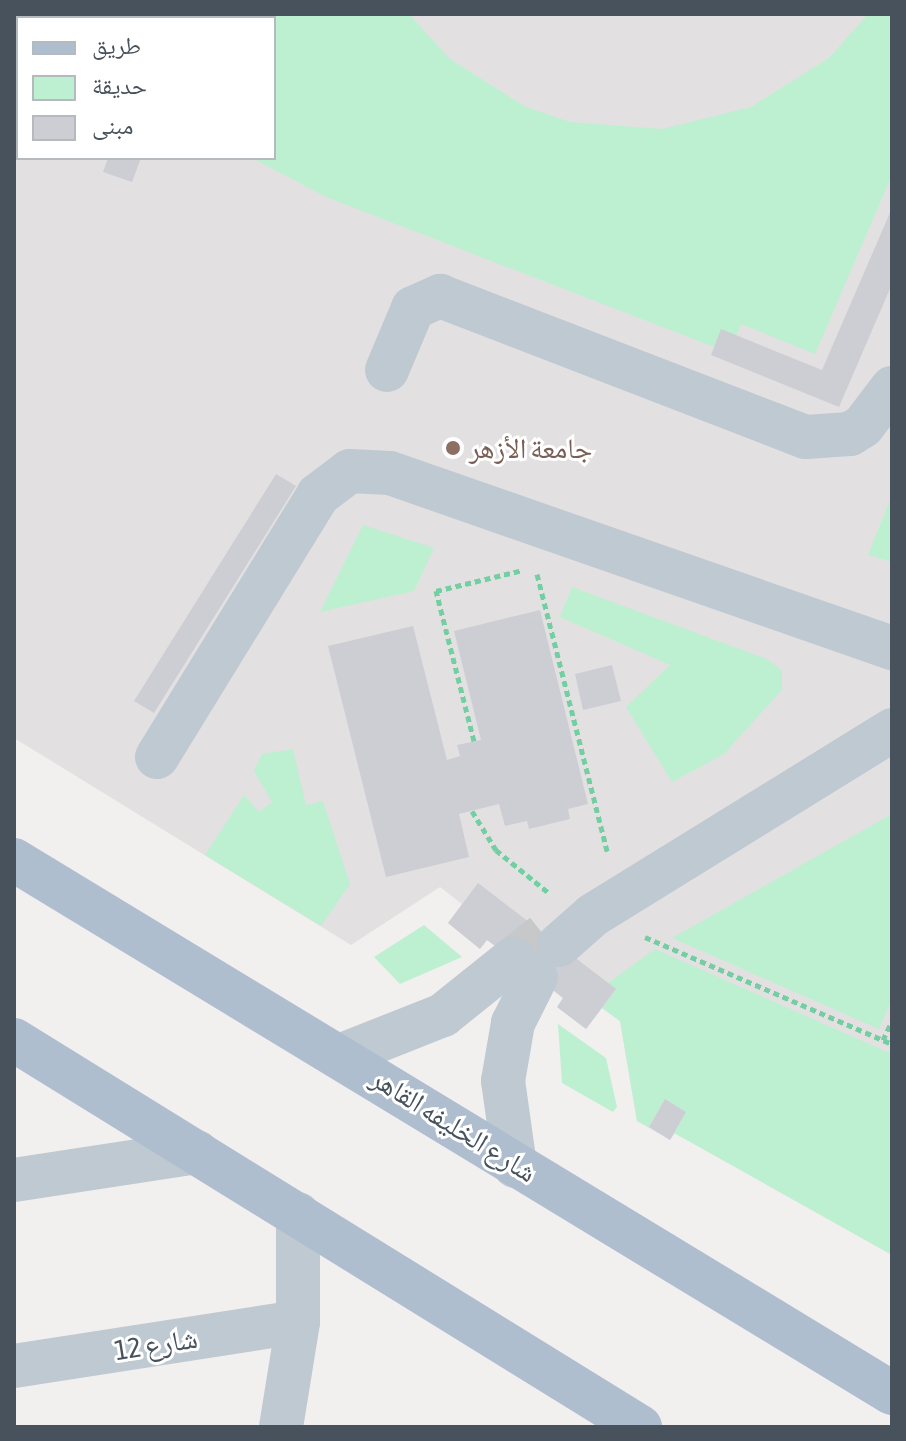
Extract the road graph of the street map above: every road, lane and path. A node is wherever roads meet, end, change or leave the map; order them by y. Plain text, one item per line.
1 (387, 370) dead end
2 (892, 388) edge
3 (892, 648) edge
4 (892, 730) edge
5 (474, 741) dead end
6 (157, 757) dead end
7 (472, 811) dead end
8 (14, 860) edge
9 (606, 907) junction
10 (538, 954) junction
11 (473, 995) junction
12 (892, 1021) edge
13 (513, 1023) junction
14 (14, 1040) edge
15 (883, 1040) junction
16 (892, 1044) edge
17 (342, 1055) junction
18 (197, 1152) junction
19 (515, 1166) junction
20 (14, 1180) edge
21 (298, 1214) junction
22 (298, 1322) junction
23 (14, 1366) edge
24 (892, 1393) edge
25 (281, 1427) edge
26 (640, 1427) edge

1 - 2 street
3 - 6 street
4 - 9 street
5 - 9 path
7 - 9 path
8 - 17 main road, شارع الخليفه القاهر
9 - 10 street
9 - 15 path
10 - 11 street
10 - 13 street
11 - 13 street
11 - 17 street
12 - 15 path
13 - 19 street
14 - 18 main road
15 - 16 path
17 - 19 main road, شارع الخليفه القاهر
18 - 20 street
18 - 21 main road
19 - 24 main road, شارع الخليفه القاهر
21 - 22 street
21 - 26 main road
22 - 23 street, شارع 12
22 - 25 street

